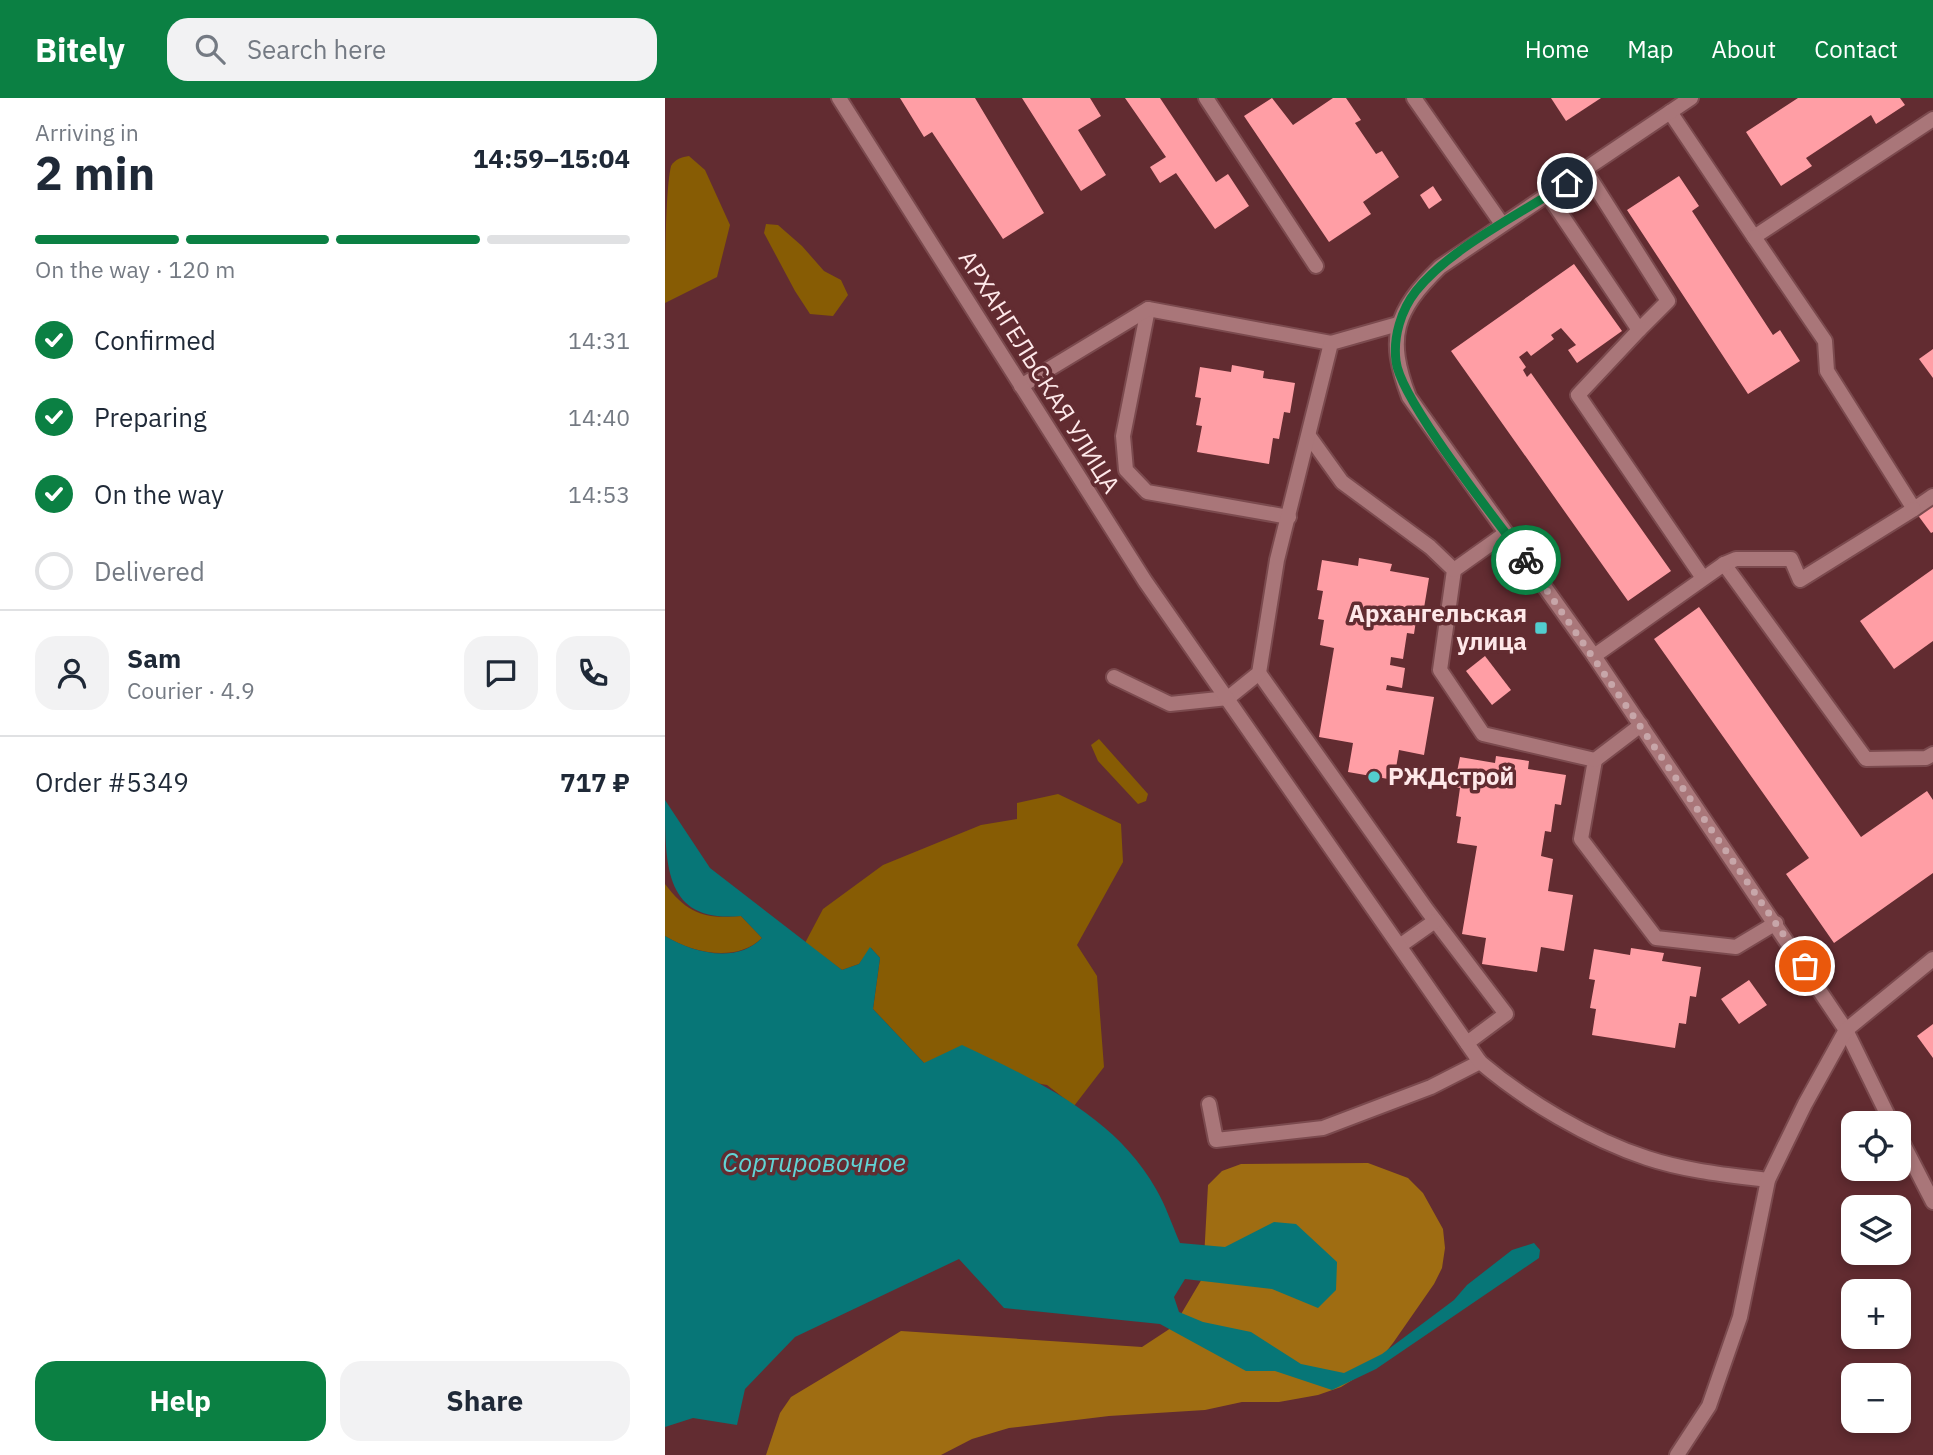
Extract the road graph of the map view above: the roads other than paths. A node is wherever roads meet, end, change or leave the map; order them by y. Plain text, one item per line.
1 (839, 98) edge
2 (1206, 98) edge
3 (1415, 98) edge
4 (1691, 98) edge
5 (1670, 113) junction
6 (1933, 119) edge
7 (1585, 170) junction
8 (1548, 195) junction
9 (1502, 224) junction
10 (1753, 237) junction
11 (1316, 266) dead end
12 (1148, 309) junction
13 (1398, 324) junction
14 (1639, 330) junction
15 (1331, 343) junction
16 (1021, 386) junction
17 (1308, 436) junction
18 (1933, 496) edge
19 (1913, 509) junction
20 (1289, 517) junction
21 (1506, 533) junction
22 (1724, 564) junction
23 (1454, 570) junction
24 (1703, 578) junction
25 (1594, 656) junction
26 (1259, 673) junction
27 (1114, 677) dead end
28 (1228, 698) junction
29 (1641, 726) junction
30 (1595, 760) junction
31 (1931, 760) edge
32 (1435, 920) junction
33 (1776, 923) junction
34 (1401, 945) junction
35 (1933, 959) edge
36 (1846, 1030) junction
37 (1467, 1043) junction
38 (1480, 1062) junction
39 (1209, 1104) dead end
40 (1886, 1111) edge
41 (1911, 1159) edge
42 (1768, 1180) junction
43 (1933, 1202) edge
44 (1677, 1455) edge

1 - 16 street, АРХАНГЕЛЬСКАЯ УЛИЦА
2 - 11 street
3 - 9 street
4 - 5 street
5 - 7 street
5 - 10 street
6 - 10 street
7 - 8 street
7 - 14 street
8 - 9 street
8 - 14 street
9 - 13 street
10 - 19 street
12 - 15 street
12 - 16 street
12 - 20 street
13 - 15 street
13 - 21 street
14 - 24 street
15 - 17 street
16 - 28 street, АРХАНГЕЛЬСКАЯ УЛИЦА
17 - 20 street
17 - 23 street
18 - 19 street
19 - 22 street
20 - 26 street
21 - 23 street
21 - 25 street
22 - 24 street
22 - 31 street
23 - 30 street
24 - 25 street
25 - 29 street
26 - 28 street
26 - 32 street
27 - 28 street
28 - 34 street, АРХАНГЕЛЬСКАЯ УЛИЦА
29 - 30 street
29 - 33 street
30 - 33 street
32 - 34 street
32 - 37 street
33 - 36 street
34 - 37 street, АРХАНГЕЛЬСКАЯ УЛИЦА
35 - 36 street
36 - 40 street
36 - 42 street
37 - 38 street, АРХАНГЕЛЬСКАЯ УЛИЦА
38 - 39 street
38 - 42 street, АРХАНГЕЛЬСКАЯ УЛИЦА
41 - 43 street
42 - 44 street

